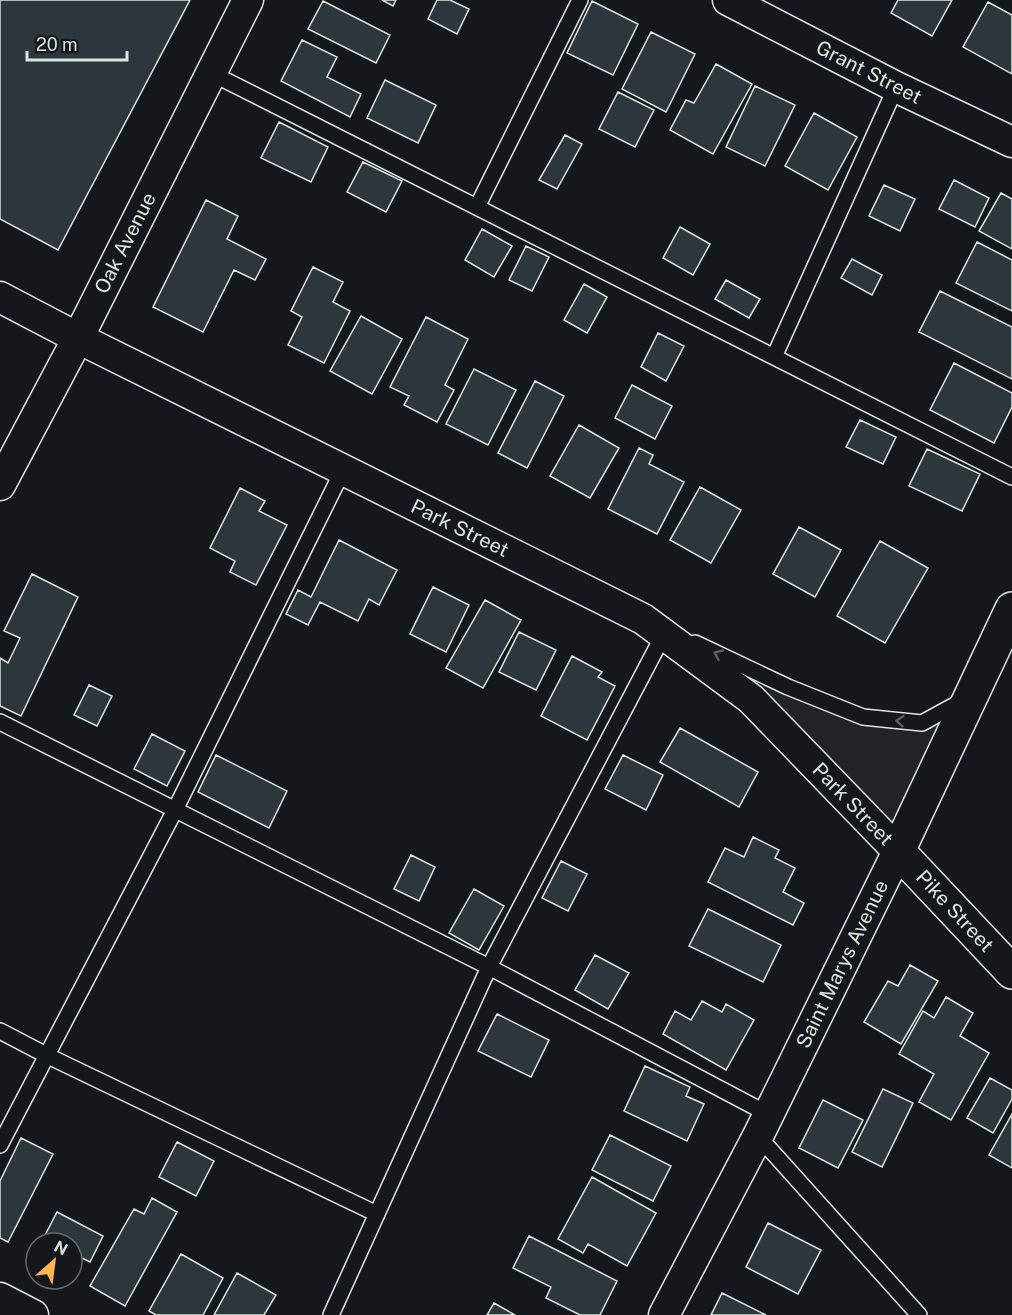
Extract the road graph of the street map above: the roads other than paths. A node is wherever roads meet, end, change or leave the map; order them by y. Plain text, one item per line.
1 (248, 0) edge
2 (580, 0) edge
3 (728, 0) edge
4 (211, 73) junction
5 (896, 87) junction
6 (1012, 142) edge
7 (477, 207) junction
8 (0, 297) edge
9 (78, 338) junction
10 (774, 357) junction
11 (344, 470) junction
12 (1012, 477) edge
13 (0, 485) edge
14 (1012, 609) edge
15 (654, 627) junction
16 (972, 695) junction
17 (0, 722) edge
18 (175, 810) junction
19 (898, 851) junction
20 (489, 967) junction
21 (1012, 972) edge
22 (0, 1031) edge
23 (48, 1056) junction
24 (763, 1125) junction
25 (0, 1145) edge
26 (377, 1214) junction
27 (0, 1298) edge
28 (33, 1315) edge
29 (331, 1315) edge
30 (664, 1315) edge
31 (919, 1315) edge

1 - 4 street, Oak Avenue
2 - 7 lane
3 - 5 street, Grant Street
4 - 7 lane
4 - 9 street, Oak Avenue
5 - 6 street, Grant Street
5 - 10 lane
7 - 10 lane
8 - 9 street, Park Street
9 - 11 street, Park Street
9 - 13 street, Oak Avenue
10 - 12 lane
11 - 15 street, Park Street
11 - 18 lane
14 - 16 main road, Saint Marys Avenue
16 -> 15 lane
15 - 19 street, Park Street
15 - 20 lane
16 - 19 main road, Saint Marys Avenue
17 - 18 lane
18 - 20 lane
18 - 23 lane
19 - 21 main road, Pike Street
19 - 24 street, Saint Marys Avenue
20 - 24 lane
20 - 26 lane
22 - 23 lane
23 - 25 lane
23 - 26 lane
24 - 30 street, Saint Marys Avenue
24 - 31 lane
26 - 29 lane
27 - 28 street

